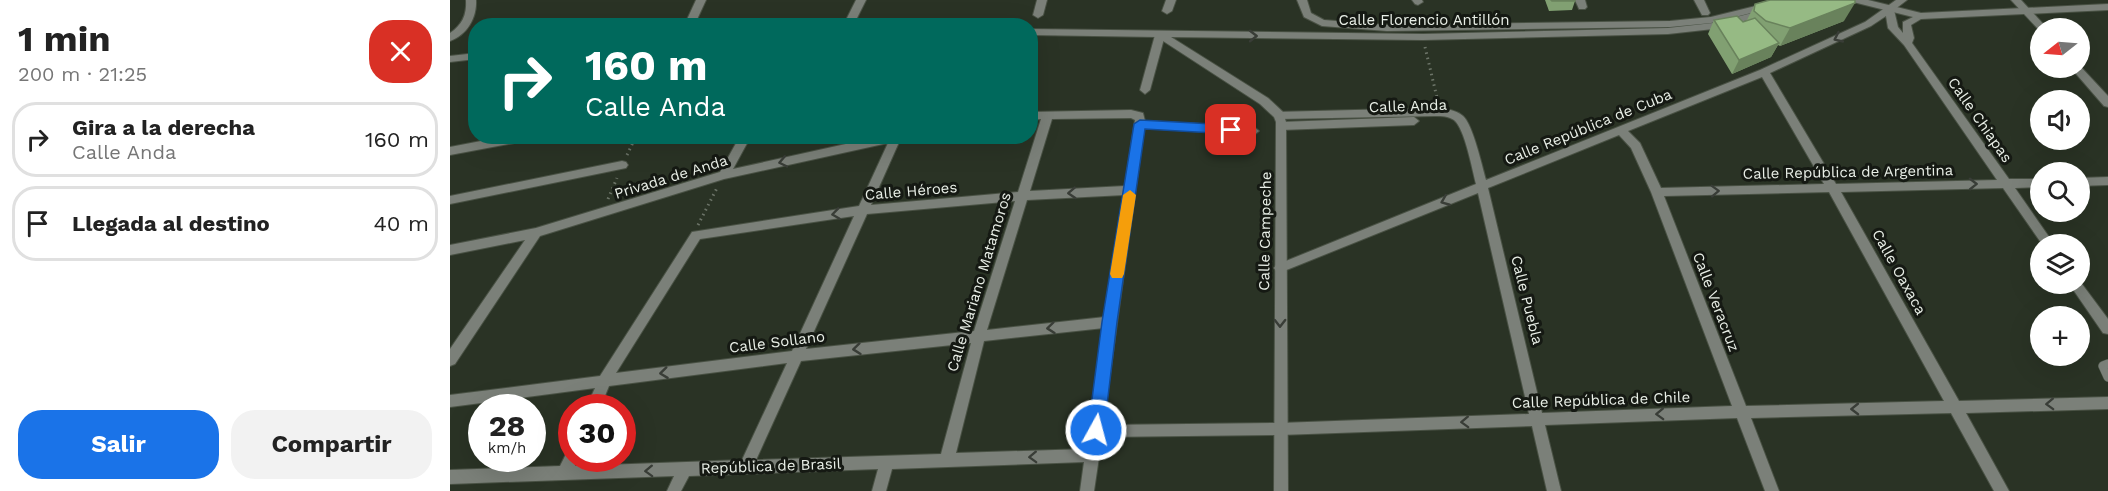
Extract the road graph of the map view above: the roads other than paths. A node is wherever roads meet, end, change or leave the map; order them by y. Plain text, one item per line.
1 (471, 0) edge
2 (701, 0) edge
3 (861, 0) edge
4 (1042, 0) edge
5 (1171, 0) edge
6 (1302, 0) edge
7 (1699, 0) edge
8 (1792, 0) edge
9 (1856, 0) edge
10 (1902, 0) edge
11 (2016, 0) edge
12 (1803, 3) edge
13 (2108, 7) edge
14 (1889, 10) junction
15 (1167, 11) dead end
16 (2026, 11) junction
17 (1705, 13) dead end
18 (1038, 15) dead end
19 (1922, 16) junction
20 (468, 18) edge
21 (693, 18) edge
22 (852, 18) edge
23 (2033, 18) edge
24 (468, 19) edge
25 (1038, 32) edge
26 (1422, 33) junction
27 (1160, 35) junction
28 (450, 38) edge
29 (1906, 43) junction
30 (468, 57) edge
31 (450, 59) edge
32 (1764, 72) junction
33 (2085, 78) edge
34 (1145, 90) dead end
35 (2108, 103) edge
36 (1048, 115) junction
37 (1038, 116) edge
38 (1460, 119) junction
39 (1139, 120) junction
40 (1280, 120) junction
41 (1620, 130) junction
42 (1254, 131) dead end
43 (487, 144) edge
44 (741, 144) edge
45 (867, 144) edge
46 (896, 144) edge
47 (450, 151) edge
48 (622, 165) road end
49 (724, 175) junction
50 (2108, 181) edge
51 (2090, 182) edge
52 (2030, 183) edge
53 (2005, 184) junction
54 (1482, 186) junction
55 (1832, 187) junction
56 (1131, 190) junction
57 (1657, 192) junction
58 (1022, 196) junction
59 (450, 200) edge
60 (864, 210) junction
61 (536, 233) junction
62 (2041, 234) edge
63 (450, 250) edge
64 (1280, 268) junction
65 (2083, 294) edge
66 (1109, 322) junction
67 (2108, 329) edge
68 (979, 335) junction
69 (796, 356) junction
70 (450, 360) edge
71 (2108, 364) edge
72 (2108, 377) edge
73 (605, 380) junction
74 (599, 394) edge
75 (450, 401) edge
76 (2108, 403) edge
77 (1956, 407) junction
78 (1740, 412) junction
79 (1538, 419) junction
80 (1280, 429) junction
81 (1096, 430) junction
82 (1092, 455) junction
83 (947, 459) junction
84 (887, 461) junction
85 (746, 467) junction
86 (684, 470) junction
87 (564, 474) joint
88 (450, 477) edge
89 (675, 491) edge
90 (879, 491) edge
91 (1087, 491) edge
92 (1281, 491) edge
93 (1554, 491) edge
94 (1772, 491) edge
95 (2002, 491) edge

1 - 20 street
2 - 21 street
3 - 22 street
4 - 18 street
5 - 15 street
6 - 26 street
7 - 17 street
8 - 26 street, Calle Florencio Antillón
9 - 14 street
10 - 14 street, Calle República de Cuba
11 - 16 street
12 - 26 street, Calle Florencio Antillón
13 - 16 street
14 - 19 street
14 - 29 street, Calle Chiapas
14 -> 32 street, Calle República de Cuba
16 - 19 street
16 - 23 street
19 - 29 street
24 - 28 street
25 - 27 street, Calle Florencio Antillón
27 -> 26 street, Calle Florencio Antillón
27 - 34 street
27 - 40 street
29 - 53 street, Calle Chiapas
30 - 31 street
32 - 41 street, Calle República de Cuba
32 - 55 street, Calle Oaxaca
33 - 35 street
36 - 37 street
36 - 39 street
36 - 58 street, Calle Mariano Matamoros
38 - 40 street, Calle Anda
38 - 40 street, Calle Anda
38 - 54 street, Calle Puebla
39 - 42 street
39 - 56 street
40 - 64 street, Calle Campeche
41 - 54 street, Calle República de Cuba
41 - 57 street, Calle Veracruz
43 - 47 street
44 - 49 street
45 -> 49 street, Privada de Anda
46 - 60 street
48 - 59 street
49 - 61 street, Privada de Anda
50 - 51 street
52 - 53 street, Calle República de Argentina
55 -> 53 street, Calle República de Argentina
53 - 62 street, Calle Chiapas
54 -> 64 street, Calle República de Cuba
54 - 79 street, Calle Puebla
57 -> 55 street, Calle República de Argentina
55 - 77 street, Calle Oaxaca
56 -> 58 street, Calle Héroes
56 - 66 street
57 - 78 street, Calle Veracruz
58 - 60 street, Calle Héroes
58 - 68 street, Calle Mariano Matamoros
60 - 69 street
60 -> 73 street, Calle Héroes
61 - 63 street, Privada de Anda
61 - 70 street
64 -> 80 street, Calle Campeche
65 - 67 street
66 -> 68 street, Calle Sollano
66 - 81 street
68 -> 69 street, Calle Sollano
68 - 83 street, Calle Mariano Matamoros
69 -> 73 street, Calle Sollano
69 - 85 street
71 - 72 lane
73 - 74 street
73 - 75 street, Calle Sollano
76 -> 77 street, Calle República de Chile
77 -> 78 street, Calle República de Chile
77 - 95 street, Calle Oaxaca
78 -> 79 street, Calle República de Chile
78 - 94 street, Calle Veracruz
79 -> 80 street, Calle República de Chile
79 - 93 street, Calle Puebla
80 - 81 street, Calle República de Chile
80 - 92 street, Calle Campeche
81 - 82 street
82 -> 83 street, República de Brasil
82 - 91 street
83 - 84 street, República de Brasil
84 - 85 street, República de Brasil
84 - 90 street
85 - 86 street, República de Brasil
86 -> 87 street, República de Brasil
86 - 89 street
87 - 88 street, República de Brasil

